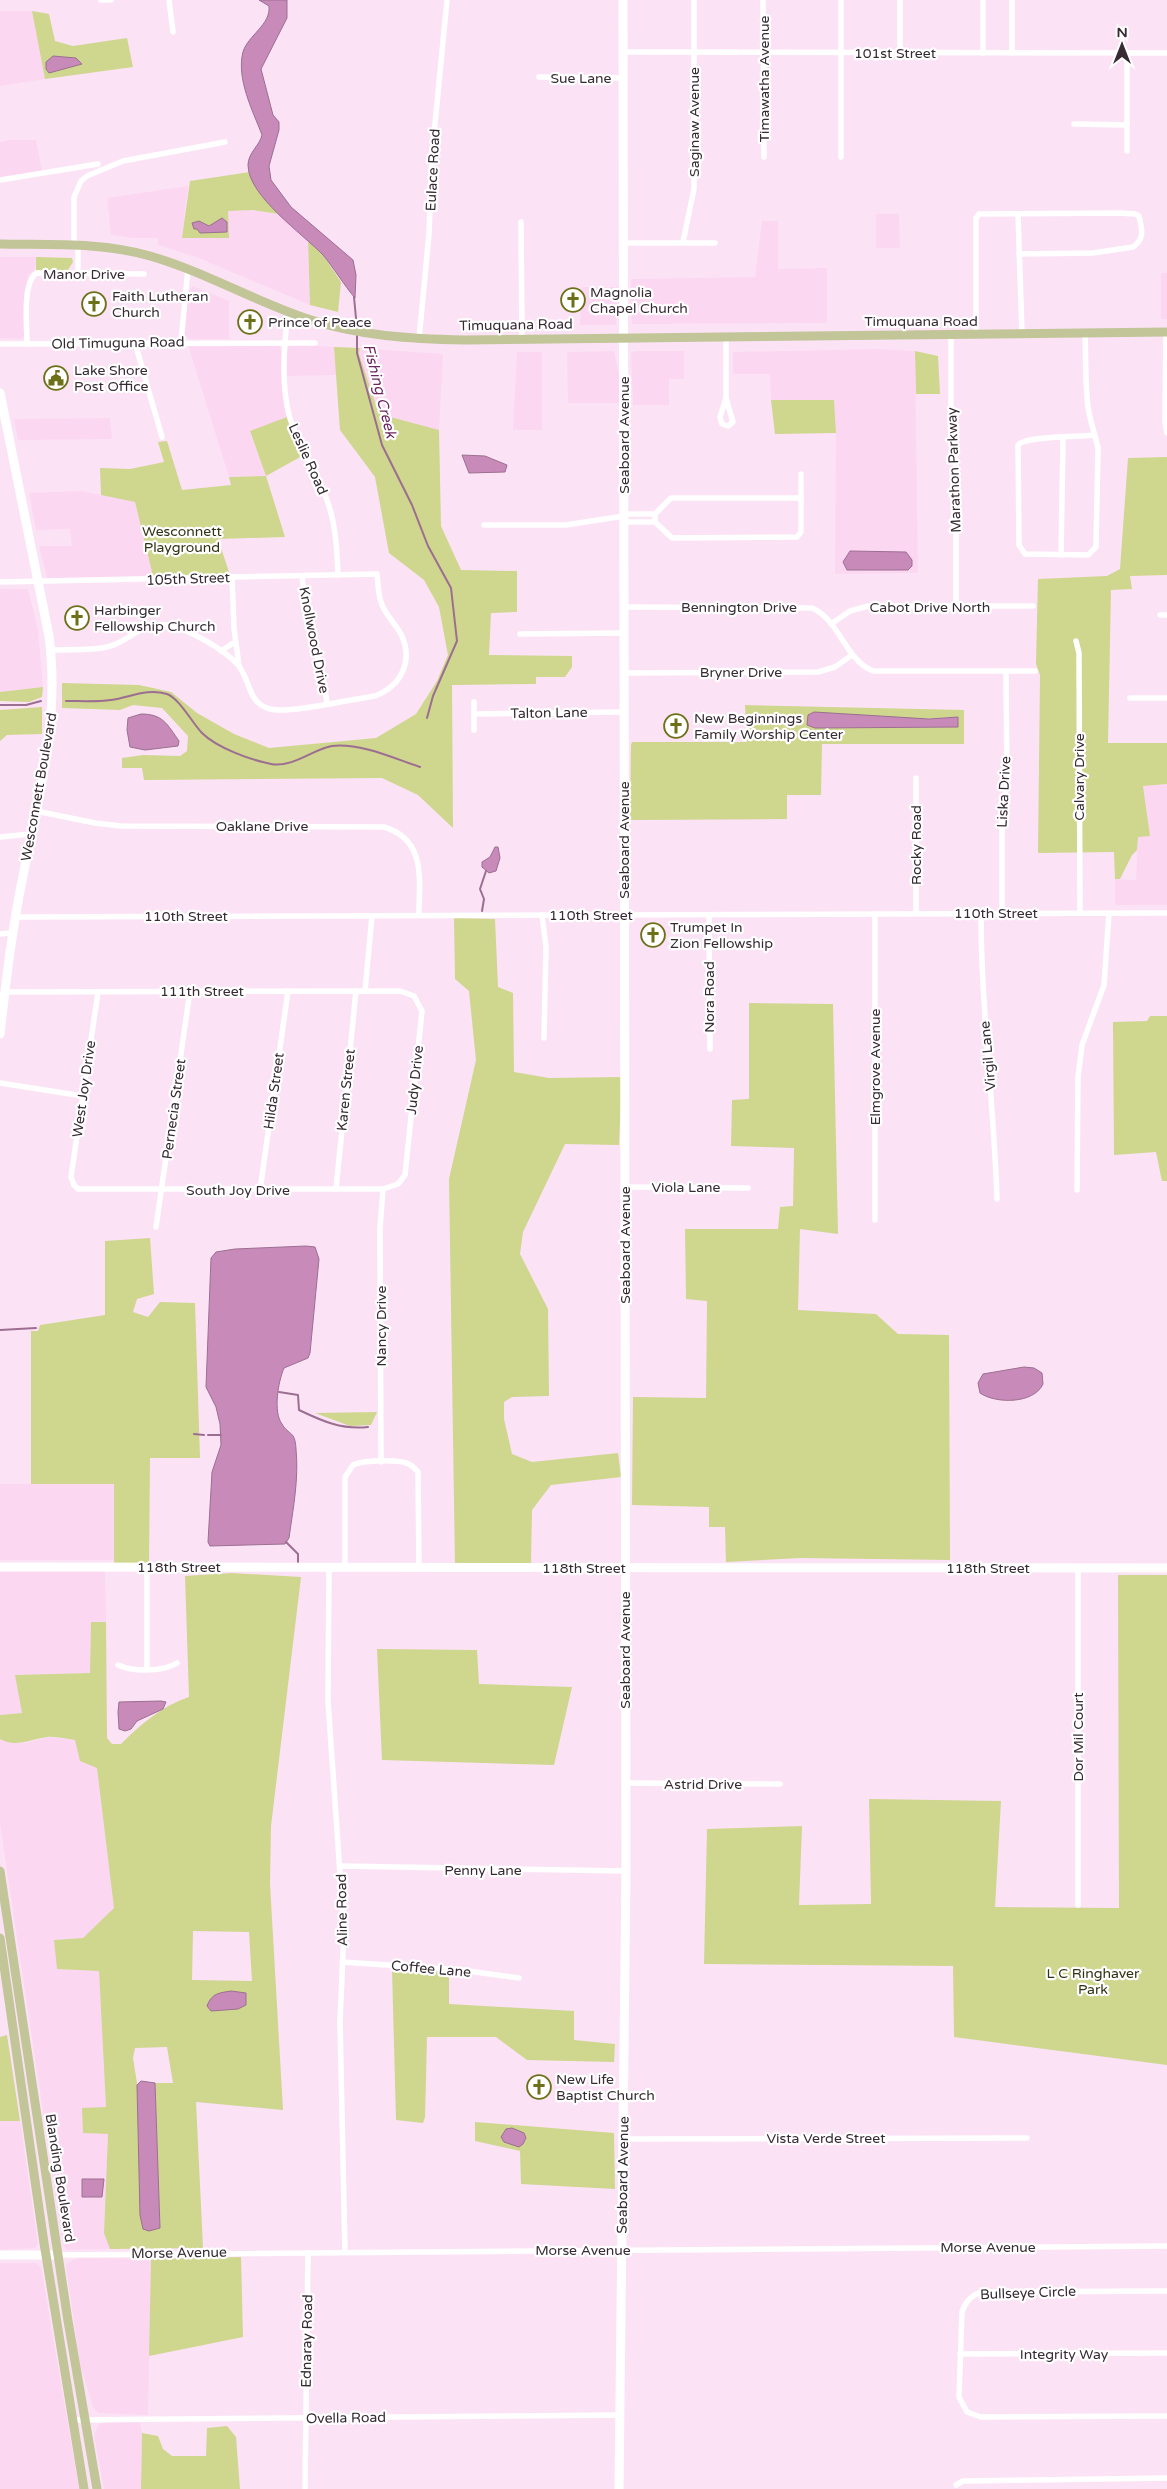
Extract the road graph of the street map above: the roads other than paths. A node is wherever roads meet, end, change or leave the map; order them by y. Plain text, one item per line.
1 (101, 0) edge
2 (111, 0) edge
3 (169, 0) edge
4 (447, 0) edge
5 (623, 0) edge
6 (694, 0) edge
7 (763, 0) edge
8 (841, 0) edge
9 (900, 0) edge
10 (983, 0) edge
11 (1012, 0) edge
12 (173, 32) dead end
13 (624, 52) junction
14 (694, 52) junction
15 (764, 52) junction
16 (841, 53) junction
17 (900, 53) junction
18 (983, 53) junction
19 (1012, 53) junction
20 (1128, 53) junction
21 (1167, 53) edge
22 (539, 77) dead end
23 (623, 78) junction
24 (1074, 124) dead end
25 (1127, 125) junction
26 (224, 142) dead end
27 (1127, 151) dead end
28 (764, 157) dead end
29 (841, 157) dead end
30 (98, 164) dead end
31 (0, 180) edge
32 (1018, 214) junction
33 (521, 222) dead end
34 (683, 242) junction
35 (624, 243) junction
36 (715, 243) dead end
37 (0, 244) edge
38 (76, 245) junction
39 (1018, 254) junction
40 (188, 268) junction
41 (78, 273) junction
42 (144, 274) dead end
43 (288, 312) junction
44 (1166, 332) edge
45 (1085, 333) junction
46 (951, 334) junction
47 (976, 334) junction
48 (1022, 334) junction
49 (726, 337) junction
50 (624, 338) junction
51 (419, 339) junction
52 (522, 339) junction
53 (285, 341) junction
54 (181, 342) junction
55 (135, 343) junction
56 (315, 343) dead end
57 (0, 344) edge
58 (27, 344) junction
59 (0, 393) edge
60 (726, 398) dead end
61 (2, 408) edge
62 (1167, 433) edge
63 (1095, 435) junction
64 (162, 436) dead end
65 (1063, 438) junction
66 (800, 474) dead end
67 (800, 498) junction
68 (654, 514) junction
69 (625, 517) junction
70 (655, 522) junction
71 (484, 525) dead end
72 (1060, 555) junction
73 (338, 575) junction
74 (302, 576) junction
75 (232, 577) junction
76 (0, 582) edge
77 (38, 582) junction
78 (956, 606) junction
79 (1033, 606) dead end
80 (624, 607) junction
81 (1160, 615) dead end
82 (1167, 615) edge
83 (831, 624) junction
84 (624, 633) junction
85 (520, 634) dead end
86 (1076, 641) dead end
87 (235, 642) junction
88 (51, 650) junction
89 (221, 651) junction
90 (852, 655) junction
91 (239, 666) junction
92 (1035, 671) dead end
93 (1006, 672) junction
94 (624, 673) junction
95 (1130, 698) dead end
96 (1167, 698) edge
97 (474, 702) dead end
98 (327, 703) junction
99 (624, 712) junction
100 (474, 714) junction
101 (474, 730) dead end
102 (916, 778) dead end
103 (36, 811) junction
104 (31, 834) junction
105 (0, 837) edge
106 (981, 913) junction
107 (1002, 913) junction
108 (1080, 913) junction
109 (1108, 913) junction
110 (1167, 913) edge
111 (542, 914) junction
112 (875, 914) junction
113 (916, 914) junction
114 (419, 915) junction
115 (624, 915) junction
116 (709, 915) junction
117 (15, 916) junction
118 (372, 916) junction
119 (12, 933) junction
120 (0, 934) edge
121 (288, 991) junction
122 (356, 991) junction
123 (365, 991) junction
124 (400, 991) joint
125 (5, 992) junction
126 (98, 992) junction
127 (190, 992) junction
128 (0, 1034) edge
129 (544, 1038) dead end
130 (710, 1049) dead end
131 (0, 1083) edge
132 (83, 1096) junction
133 (401, 1181) joint
134 (74, 1185) joint
135 (625, 1187) junction
136 (748, 1188) dead end
137 (336, 1189) junction
138 (383, 1189) junction
139 (162, 1190) junction
140 (260, 1190) junction
141 (1076, 1190) dead end
142 (997, 1199) dead end
143 (875, 1220) dead end
144 (156, 1227) dead end
145 (381, 1462) junction
146 (0, 1567) edge
147 (147, 1567) junction
148 (329, 1568) junction
149 (346, 1568) junction
150 (419, 1568) junction
151 (625, 1568) junction
152 (1167, 1568) edge
153 (1078, 1569) junction
154 (177, 1663) dead end
155 (118, 1665) dead end
156 (147, 1668) junction
157 (626, 1784) junction
158 (780, 1784) dead end
159 (341, 1866) junction
160 (626, 1870) junction
161 (0, 1872) edge
162 (1078, 1905) dead end
163 (3, 1911) edge
164 (0, 1938) edge
165 (342, 1962) junction
166 (519, 1978) dead end
167 (23, 2024) junction
168 (12, 2026) junction
169 (1027, 2138) dead end
170 (41, 2139) junction
171 (624, 2139) junction
172 (29, 2141) junction
173 (1167, 2246) edge
174 (622, 2250) junction
175 (345, 2252) junction
176 (308, 2253) junction
177 (0, 2255) edge
178 (46, 2255) junction
179 (58, 2255) junction
180 (1167, 2291) edge
181 (55, 2316) junction
182 (72, 2339) junction
183 (960, 2354) junction
184 (1167, 2354) edge
185 (620, 2415) junction
186 (1167, 2416) edge
187 (306, 2418) junction
188 (73, 2420) junction
189 (85, 2420) junction
190 (1167, 2478) edge
191 (956, 2485) dead end
192 (84, 2489) edge
193 (97, 2489) edge
194 (305, 2489) edge
195 (619, 2489) edge

1 - 2 street
3 - 12 street
4 - 51 street, Eulace Road
5 - 13 street, Seaboard Avenue
6 - 14 street, Saginaw Avenue
7 - 15 street, Timawatha Avenue
8 - 16 street
9 - 17 street
10 - 18 street
11 - 19 street
13 - 14 street, 101st Street
13 - 23 street, Seaboard Avenue
14 - 15 street, 101st Street
14 - 34 street, Saginaw Avenue
15 - 16 street, 101st Street
15 - 28 street, Timawatha Avenue
16 - 17 street, 101st Street
16 - 29 street
17 - 18 street, 101st Street
18 - 19 street, 101st Street
19 - 20 street, 101st Street
20 - 21 street, 101st Street
20 - 25 street
22 - 23 street, Sue Lane
23 - 35 street, Seaboard Avenue
24 - 25 street
25 - 27 street
26 - 38 street
30 - 31 street
32 - 39 street
32 - 39 street
32 - 47 street
33 - 52 street
34 - 35 street
34 - 36 street
35 - 50 street, Seaboard Avenue
37 - 38 main road, Timuquana Road
38 - 40 main road, Timuquana Road
38 - 41 street
39 - 48 street
40 - 43 main road, Timuquana Road
40 - 54 street
41 - 42 street, Manor Drive
41 - 58 street, Manor Drive
43 - 51 main road, Timuquana Road
43 - 53 street, Leslie Road
44 - 45 main road, Timuquana Road
44 - 62 street
45 - 48 main road, Timuquana Road
45 - 63 street
46 - 47 main road, Timuquana Road
46 - 49 main road, Timuquana Road
46 - 78 street, Marathon Parkway
47 - 48 main road, Timuquana Road
49 - 50 main road, Timuquana Road
49 - 60 street
50 - 52 main road, Timuquana Road
50 - 69 street, Seaboard Avenue
51 - 52 main road, Timuquana Road
53 - 54 street, Old Timuguna Road
53 - 56 street, Old Timuguna Road
53 - 73 street, Leslie Road
54 - 55 street, Old Timuguna Road
55 - 58 street, Old Timuguna Road
55 - 64 street
57 - 58 street, Old Timuguna Road
59 - 61 street, Wesconnett Boulevard
61 - 77 street, Wesconnett Boulevard
63 - 65 street
63 - 72 street
65 - 72 street
65 - 72 street
66 - 67 street
67 - 68 street
67 - 70 street
68 - 69 street
68 - 70 street
69 - 70 street
69 - 71 street
69 - 80 street, Seaboard Avenue
73 - 74 street, 105th Street
73 - 98 street, 105th Street
74 - 75 street, 105th Street
74 - 98 street, Knollwood Drive
75 - 77 street, 105th Street
75 - 87 street
76 - 77 street, 105th Street
77 - 88 street, Wesconnett Boulevard
78 - 79 street, Cabot Drive North
78 - 83 street, Cabot Drive North
80 - 83 street, Bennington Drive
80 - 84 street, Seaboard Avenue
81 - 82 street
83 - 90 street, Bennington Drive
84 - 85 street
84 - 94 street, Seaboard Avenue
86 - 108 street, Calvary Drive
87 - 89 street
87 - 91 street
88 - 89 street
88 - 103 street, Wesconnett Boulevard
89 - 91 street
90 - 93 street, Bennington Drive
90 - 94 street, Bryner Drive
91 - 98 street
92 - 93 street, Bennington Drive
93 - 107 street, Liska Drive
94 - 99 street, Seaboard Avenue
95 - 96 street
97 - 100 street
99 - 100 street, Talton Lane
99 - 115 street, Seaboard Avenue
100 - 101 street
102 - 113 street, Rocky Road
103 - 104 street, Wesconnett Boulevard
103 - 114 street, Oaklane Drive
104 - 105 street
104 - 117 street, Wesconnett Boulevard
106 - 107 street, 110th Street
106 - 113 street, 110th Street
106 - 142 street, Virgil Lane
107 - 108 street, 110th Street
108 - 109 street, 110th Street
109 - 110 street, 110th Street
109 - 141 street
111 - 114 street, 110th Street
111 - 115 street, 110th Street
111 - 129 street
112 - 113 street, 110th Street
112 - 116 street, 110th Street
112 - 143 street, Elmgrove Avenue
114 - 118 street, 110th Street
115 - 116 street, 110th Street
115 - 135 street, Seaboard Avenue
116 - 130 street, Nora Road
117 - 118 street, 110th Street
117 - 119 street, Wesconnett Boulevard
118 - 123 street
119 - 120 street
119 - 125 street, Wesconnett Boulevard
121 - 122 street, 111th Street
121 - 127 street, 111th Street
121 - 140 street, Hilda Street
122 - 123 street, 111th Street
122 - 137 street, Karen Street
123 - 124 street, 111th Street
124 - 133 street, Judy Drive
125 - 126 street, 111th Street
125 - 128 street, Wesconnett Boulevard
126 - 127 street, 111th Street
126 - 132 street, West Joy Drive
127 - 139 street, Pernecia Street
131 - 132 street
132 - 134 street, West Joy Drive
133 - 138 street, South Joy Drive
134 - 139 street, South Joy Drive
135 - 136 street, Viola Lane
135 - 151 street, Seaboard Avenue
137 - 138 street, South Joy Drive
137 - 140 street, South Joy Drive
138 - 145 street, Nancy Drive
139 - 140 street, South Joy Drive
139 - 144 street, Pernecia Street
145 - 149 street
145 - 150 street
146 - 147 street, 118th Street
147 - 148 street, 118th Street
147 - 156 street
148 - 149 street, 118th Street
148 - 159 street, Aline Road
149 - 150 street, 118th Street
150 - 151 street, 118th Street
151 - 153 street, 118th Street
151 - 157 street, Seaboard Avenue
152 - 153 street, 118th Street
153 - 162 street, Dor Mil Court
154 - 156 street
155 - 156 street
157 - 158 street, Astrid Drive
157 - 160 street, Seaboard Avenue
159 - 160 street, Penny Lane
159 - 165 street, Aline Road
160 - 171 street, Seaboard Avenue
161 - 163 main road, Blanding Boulevard
163 - 167 main road, Blanding Boulevard
164 - 168 main road, Blanding Boulevard
165 - 166 street, Coffee Lane
165 - 175 street, Aline Road
167 - 168 main road
167 - 170 main road, Blanding Boulevard
168 - 172 main road, Blanding Boulevard
169 - 171 street, Vista Verde Street
170 - 172 main road
170 - 179 main road, Blanding Boulevard
171 - 174 street, Seaboard Avenue
172 - 178 main road, Blanding Boulevard
173 - 174 street, Morse Avenue
174 - 175 street, Morse Avenue
174 - 185 street, Seaboard Avenue
175 - 176 street, Morse Avenue
176 - 179 street, Morse Avenue
176 - 187 street, Ednaray Road
177 - 178 street, Morse Avenue
178 - 179 street, Morse Avenue
178 - 181 main road, Blanding Boulevard
179 - 182 main road, Blanding Boulevard
180 - 183 street, Bullseye Circle
181 - 182 main road
181 - 188 main road, Blanding Boulevard
182 - 189 main road, Blanding Boulevard
183 - 184 street, Integrity Way
183 - 186 street, Bullseye Circle
185 - 187 street, Ovella Road
185 - 195 street, Seaboard Avenue
187 - 189 street, Ovella Road
187 - 194 street, Ednaray Road
188 - 189 street, Ovella Road
188 - 192 main road, Blanding Boulevard
189 - 193 main road, Blanding Boulevard
190 - 191 street

